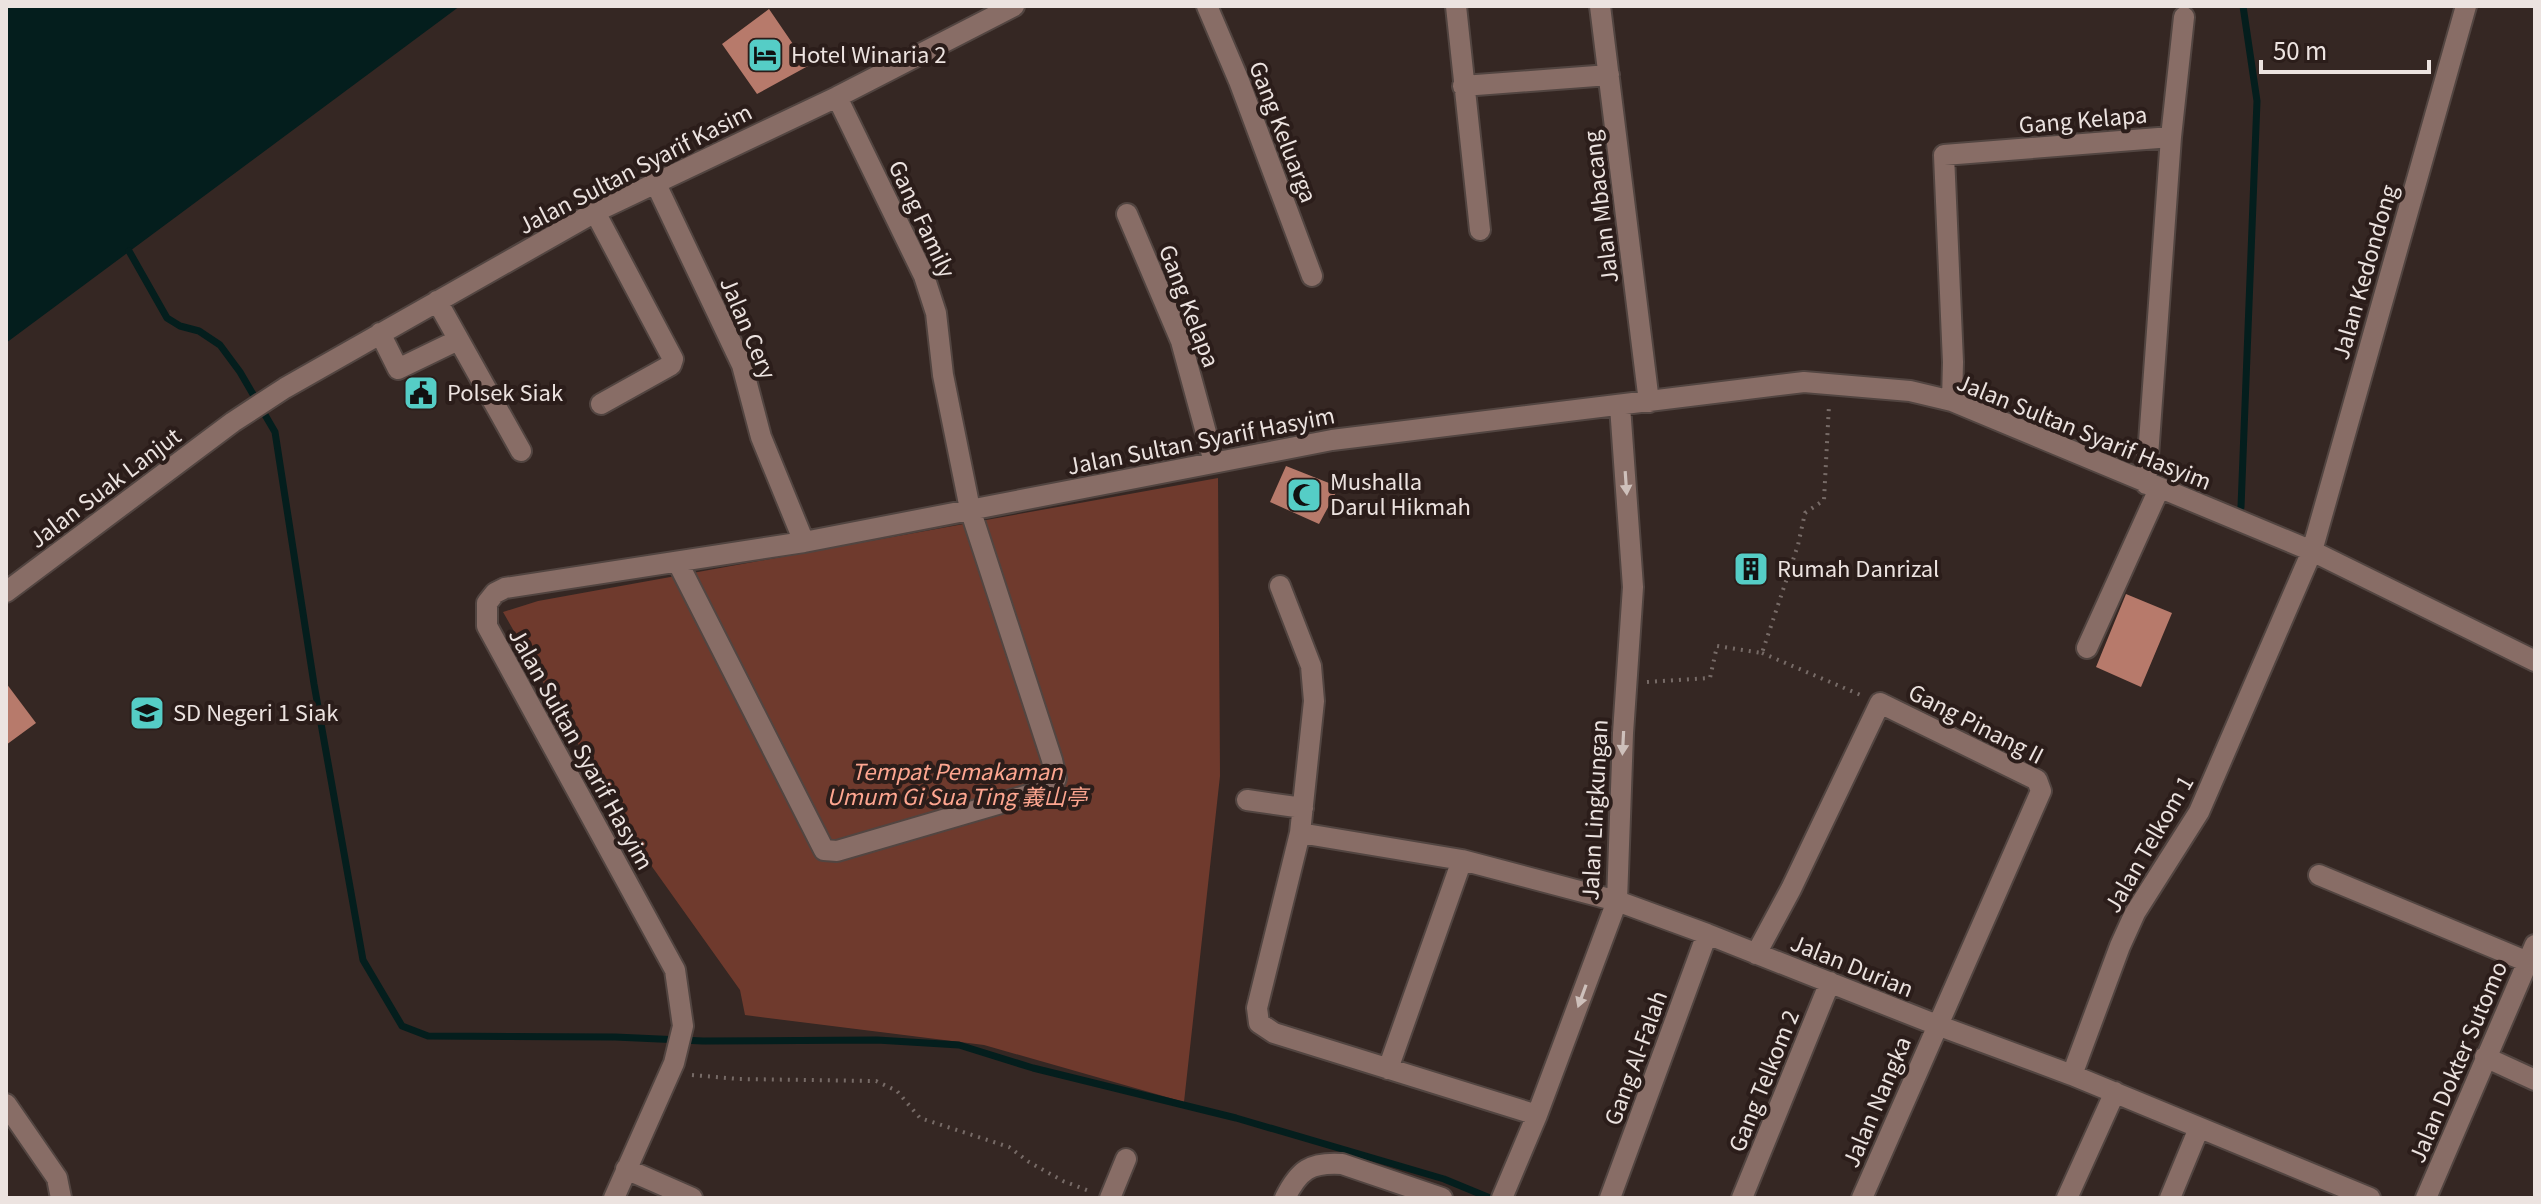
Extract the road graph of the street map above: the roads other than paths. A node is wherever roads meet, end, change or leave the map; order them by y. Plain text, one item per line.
1 (1014, 6) edge
2 (1207, 6) edge
3 (1456, 6) edge
4 (1600, 6) edge
5 (2466, 6) edge
6 (985, 12) edge
7 (2184, 17) dead end
8 (1609, 75) junction
9 (1463, 86) junction
10 (837, 97) junction
11 (2171, 137) junction
12 (655, 182) junction
13 (595, 212) junction
14 (1127, 214) dead end
15 (1480, 230) dead end
16 (1312, 276) dead end
17 (437, 301) junction
18 (380, 333) junction
19 (458, 340) junction
20 (285, 388) joint
21 (1952, 401) junction
22 (1649, 402) junction
23 (601, 404) dead end
24 (1620, 406) junction
25 (521, 451) dead end
26 (1214, 462) junction
27 (2153, 486) junction
28 (970, 509) junction
29 (804, 542) junction
30 (2312, 551) junction
31 (678, 563) junction
32 (1280, 586) dead end
33 (6, 592) edge
34 (2087, 648) dead end
35 (2535, 661) edge
36 (1247, 800) dead end
37 (1303, 808) junction
38 (1300, 833) junction
39 (1462, 860) junction
40 (2319, 875) dead end
41 (1617, 901) junction
42 (1707, 934) junction
43 (2531, 953) edge
44 (1756, 954) junction
45 (1966, 963) joint
46 (1830, 982) junction
47 (1937, 1025) junction
48 (2485, 1057) junction
49 (1388, 1069) junction
50 (2072, 1075) junction
51 (2535, 1080) edge
52 (2115, 1092) junction
53 (6, 1104) edge
54 (1537, 1115) junction
55 (2199, 1128) junction
56 (1126, 1159) dead end
57 (626, 1169) junction
58 (1505, 1194) edge
59 (1101, 1195) edge
60 (61, 1198) edge
61 (614, 1198) edge
62 (692, 1198) edge
63 (1285, 1198) edge
64 (1442, 1198) edge
65 (1610, 1198) edge
66 (1742, 1198) edge
67 (1862, 1198) edge
68 (2067, 1198) edge
69 (2170, 1198) edge
70 (2370, 1198) edge
71 (2426, 1198) edge

1 - 6 street, Jalan Sultan Syarif Kasim
2 - 16 street, Gang Keluarga
3 - 9 street
4 - 8 street, Jalan Mbacang
5 - 30 street, Jalan Kedondong
6 - 10 street, Jalan Sultan Syarif Kasim
7 - 11 street
8 - 9 street
8 - 22 street, Jalan Mbacang
9 - 15 street
10 - 12 street, Jalan Sultan Syarif Kasim
10 - 28 street, Gang Family
11 - 21 street, Gang Kelapa
11 - 27 street, Gang Kelapa
12 - 13 street, Jalan Sultan Syarif Kasim
12 - 29 street, Jalan Cery
13 - 17 street, Jalan Sultan Syarif Kasim
13 - 23 street
14 - 26 street, Gang Kelapa
17 - 18 street, Jalan Sultan Syarif Kasim
17 - 19 street
18 - 19 street
18 - 20 street, Jalan Sultan Syarif Kasim
19 - 25 street
20 - 33 street, Jalan Suak Lanjut
21 - 22 street, Jalan Sultan Syarif Hasyim
21 - 27 street, Jalan Sultan Syarif Hasyim
22 - 24 street, Jalan Sultan Syarif Hasyim
24 - 26 street, Jalan Sultan Syarif Hasyim
24 -> 41 street, Jalan Lingkungan
26 - 28 street, Jalan Sultan Syarif Hasyim
27 - 30 street, Jalan Sultan Syarif Hasyim
27 - 34 street
28 - 29 street, Jalan Sultan Syarif Hasyim
28 - 31 street, Gang Family
29 - 31 street, Jalan Sultan Syarif Hasyim
30 - 35 street, Jalan Sultan Syarif Hasyim
30 - 50 street, Jalan Telkom 1
31 - 57 street, Jalan Sultan Syarif Hasyim
32 - 37 street
36 - 37 street
37 - 38 street
38 - 39 street, Jalan Durian
38 - 49 street
39 - 41 street, Jalan Durian
39 - 49 street
40 - 43 street
41 - 42 street, Jalan Durian
41 -> 54 street, Jalan Lingkungan
42 - 44 street, Jalan Durian
42 - 65 street, Gang Al-Falah
43 - 48 street, Jalan Dokter Sutomo
44 - 45 street, Gang Pinang II
44 - 46 street, Jalan Durian
45 - 47 street, Jalan Nangka
46 - 47 street, Jalan Durian
46 - 66 street, Gang Telkom 2
47 - 50 street, Jalan Durian
47 - 67 street, Jalan Nangka
48 - 51 street
48 - 71 street, Jalan Dokter Sutomo
49 - 54 street
50 - 52 street, Jalan Durian
52 - 55 street, Jalan Durian
52 - 68 street
53 - 60 street
54 - 58 street, Jalan Lingkungan
55 - 69 street
55 - 70 street, Jalan Durian
56 - 59 street
57 - 61 street, Jalan Sultan Syarif Hasyim
57 - 62 street
63 - 64 street

